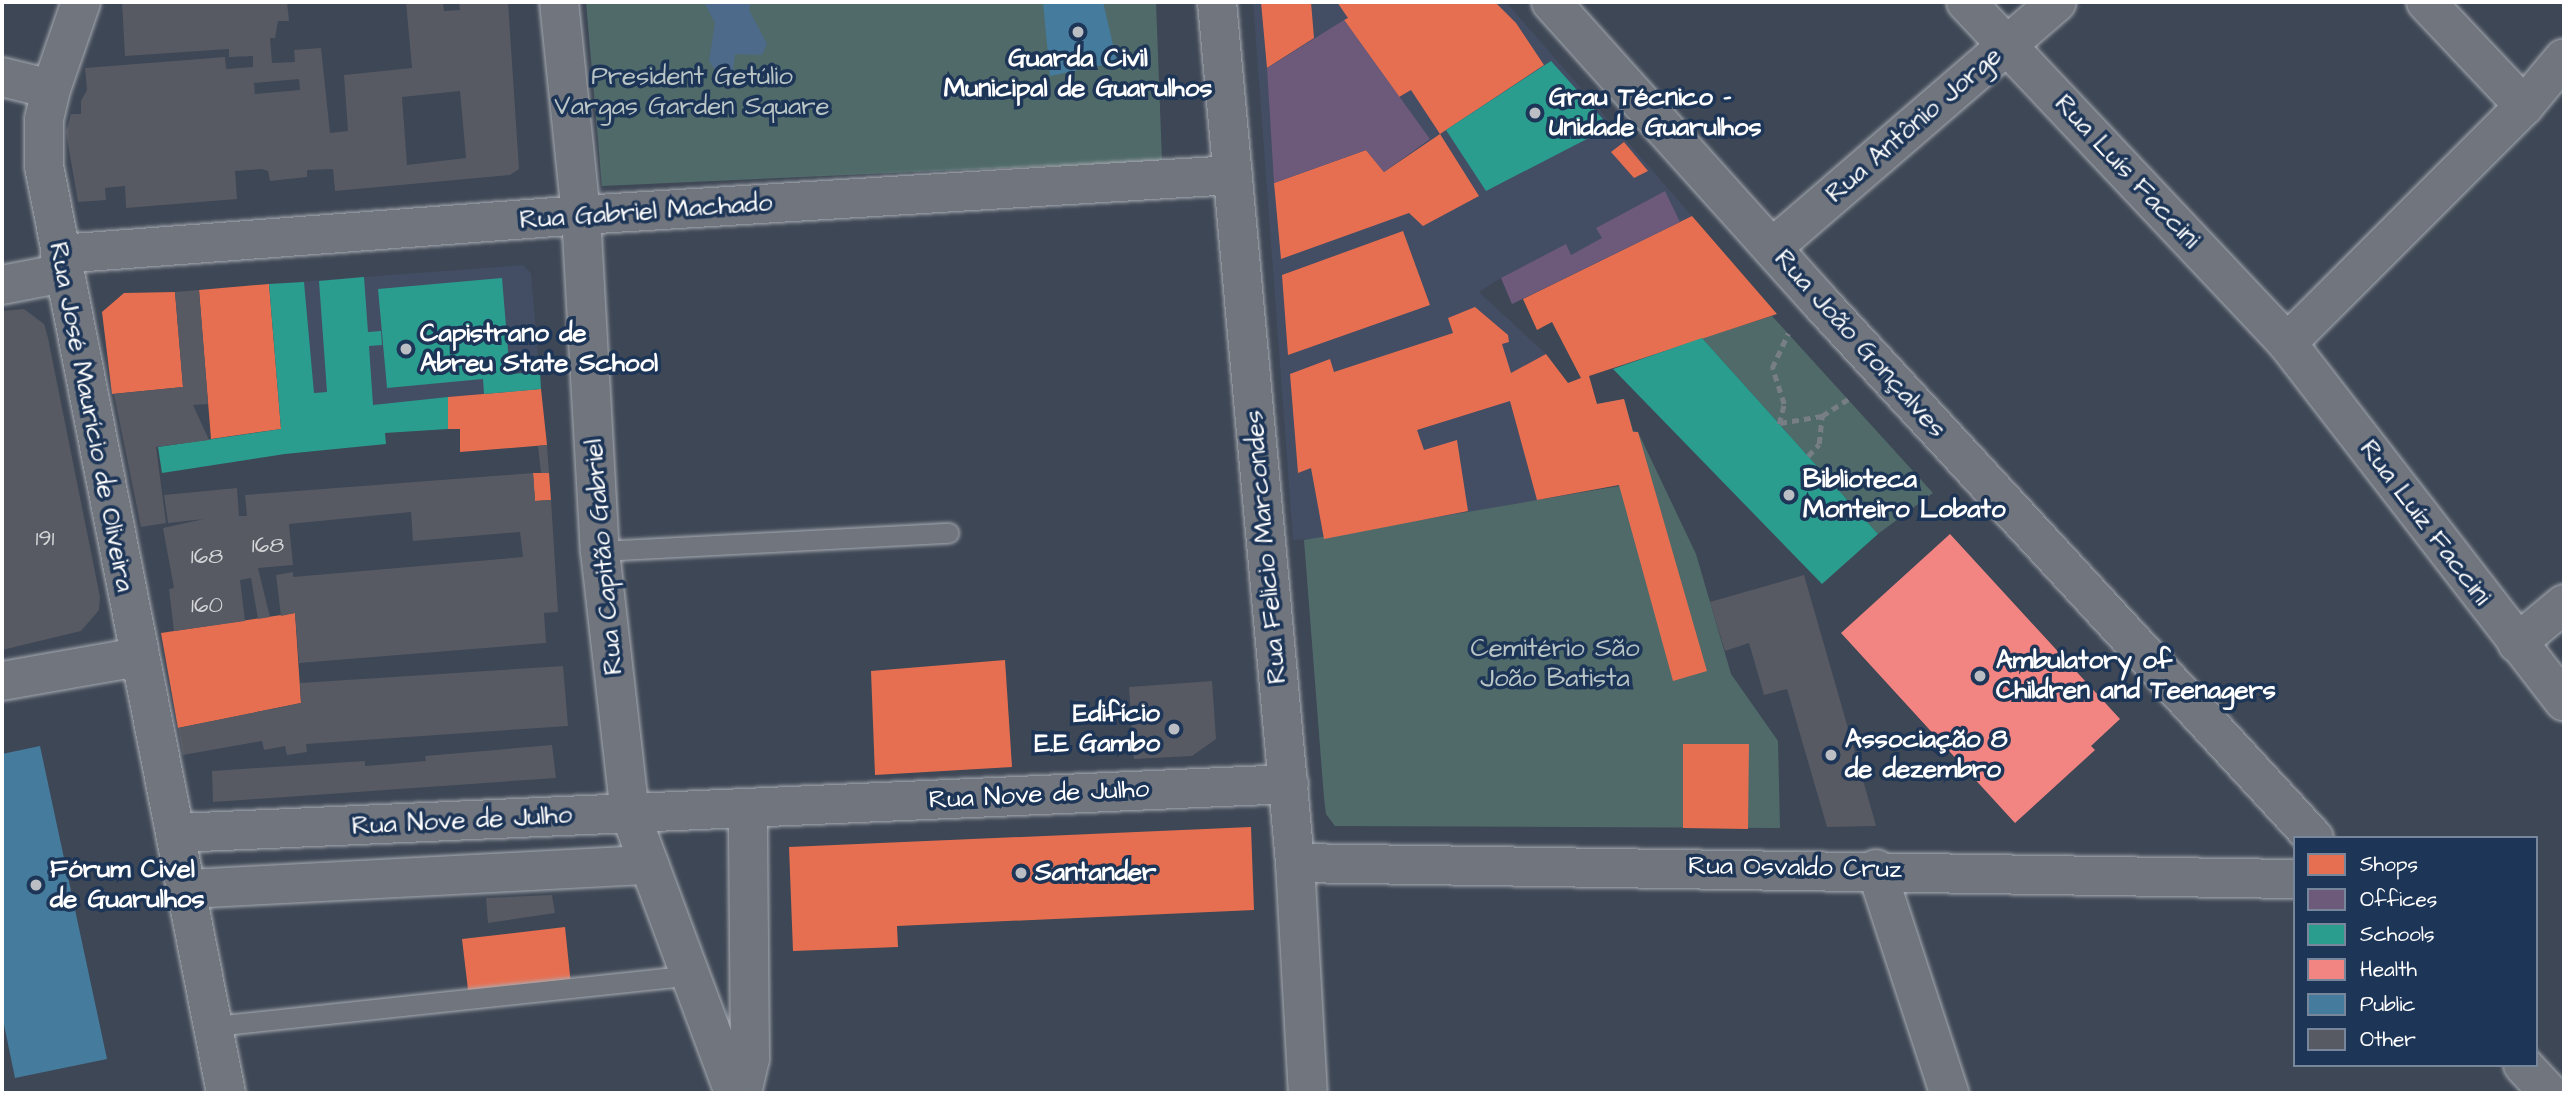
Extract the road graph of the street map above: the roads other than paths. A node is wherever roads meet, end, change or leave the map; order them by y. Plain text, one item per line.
1 (81, 2) edge
2 (559, 2) edge
3 (1217, 2) edge
4 (1551, 2) edge
5 (1966, 2) edge
6 (2057, 2) edge
7 (2426, 2) edge
8 (2007, 44) junction
9 (2564, 58) edge
10 (2, 77) edge
11 (51, 89) junction
12 (2524, 106) junction
13 (1233, 175) junction
14 (581, 215) junction
15 (1772, 248) junction
16 (62, 263) junction
17 (2, 285) edge
18 (2287, 343) junction
19 (949, 533) dead end
20 (600, 551) junction
21 (2564, 604) edge
22 (2517, 643) junction
23 (138, 657) junction
24 (2, 681) edge
25 (2564, 701) edge
26 (1289, 784) junction
27 (748, 808) junction
28 (629, 813) junction
29 (177, 834) junction
30 (2312, 836) edge
31 (1295, 863) junction
32 (649, 865) junction
33 (1877, 869) junction
34 (2293, 879) edge
35 (188, 888) junction
36 (690, 975) junction
37 (215, 1026) junction
38 (2525, 1067) edge
39 (226, 1093) edge
40 (734, 1093) edge
41 (742, 1093) edge
42 (1308, 1093) edge
43 (1949, 1093) edge
44 (2549, 1093) edge

1 - 11 street, Rua José Maurício de Oliveira
2 - 14 street, Rua Capitão Gabriel
3 - 13 street, Rua Felicio Marcondes
4 - 15 street, Rua João Gonçalves
5 - 8 street, Rua Luís Faccini
6 - 8 street, Rua Antônio Jorge
7 - 12 street
8 - 15 street, Rua Antônio Jorge
8 - 18 street, Rua Luís Faccini
9 - 12 street
10 - 11 street
11 - 16 street, Rua José Maurício de Oliveira
12 - 18 street
13 - 14 street, Rua Gabriel Machado
13 - 26 street, Rua Felicio Marcondes
14 - 16 street, Rua Gabriel Machado
14 - 20 street, Rua Capitão Gabriel
15 - 30 street, Rua João Gonçalves
16 - 17 street, Rua Gabriel Machado
16 - 23 street, Rua José Maurício de Oliveira
18 - 22 street, Rua Luíz Faccini
19 - 20 lane
20 - 28 street, Rua Capitão Gabriel
21 - 22 street
22 - 25 street, Rua Luíz Faccini
23 - 24 street
23 - 29 street, Rua José Maurício de Oliveira
26 - 27 street, Rua Nove de Julho
26 - 31 street, Rua Felicio Marcondes
27 - 28 street, Rua Nove de Julho
27 - 41 street
28 - 29 street, Rua Nove de Julho
28 - 32 street, Rua Capitão Gabriel
29 - 35 street, Rua José Maurício de Oliveira
31 - 33 street, Rua Osvaldo Cruz
31 - 42 street, Rua Felicio Marcondes
32 - 35 street, Rua Nove de Julho
32 - 36 street, Rua Capitão Gabriel
33 - 34 street, Rua Osvaldo Cruz
33 - 43 street
35 - 37 street, Rua José Maurício de Oliveira
36 - 37 lane
36 - 40 street, Rua Capitão Gabriel
37 - 39 street, Rua José Maurício de Oliveira
38 - 44 street

